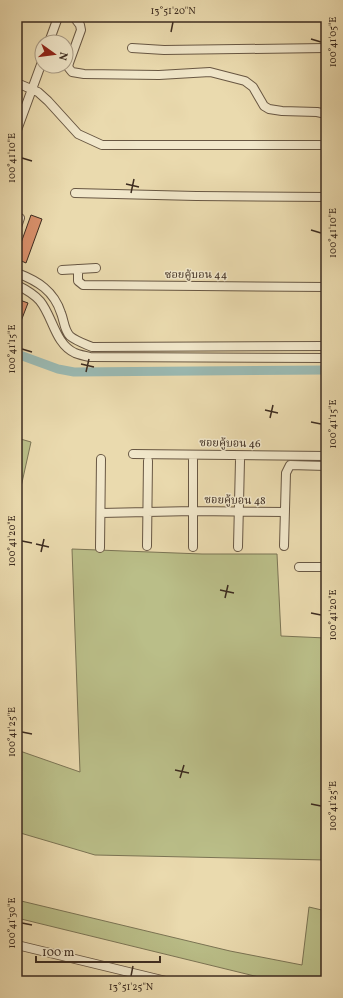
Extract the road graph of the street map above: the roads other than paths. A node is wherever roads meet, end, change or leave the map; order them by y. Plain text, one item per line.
1 (74, 17) edge
2 (58, 20) dead end
3 (52, 34) edge
4 (132, 48) dead end
5 (326, 48) edge
6 (38, 74) edge
7 (17, 83) edge
8 (32, 89) junction
9 (326, 114) edge
10 (17, 130) edge
11 (326, 146) edge
12 (75, 193) dead end
13 (326, 197) edge
14 (20, 218) dead end
15 (17, 226) edge
16 (96, 268) dead end
17 (78, 269) junction
18 (62, 270) dead end
19 (17, 273) edge
20 (17, 285) edge
21 (326, 287) edge
22 (326, 346) edge
23 (92, 347) junction
24 (90, 357) junction
25 (326, 358) edge
26 (133, 454) dead end
27 (326, 456) edge
28 (101, 460) dead end
29 (193, 460) dead end
30 (240, 460) dead end
31 (148, 461) dead end
32 (326, 466) edge
33 (193, 511) junction
34 (147, 512) junction
35 (239, 512) junction
36 (285, 512) junction
37 (101, 513) junction
38 (147, 546) dead end
39 (284, 546) dead end
40 (193, 547) dead end
41 (238, 547) dead end
42 (100, 548) dead end
43 (299, 567) dead end
44 (326, 567) edge
45 (17, 945) edge
46 (166, 981) edge

1 - 9 street
2 - 3 street
4 - 5 street
6 - 8 street
7 - 8 street
8 - 10 street
8 - 11 street
12 - 13 street
14 - 15 street
16 - 17 street
17 - 18 street
17 - 21 street, ซอยคู้บอน 44
19 - 23 street
20 - 24 street
22 - 23 street
23 - 24 street
24 - 25 street
26 - 27 street, ซอยคู้บอน 46
28 - 37 street
29 - 33 street
30 - 35 street
31 - 34 street
32 - 36 street
33 - 34 street, ซอยคู้บอน 48
33 - 35 street, ซอยคู้บอน 48
33 - 40 street
34 - 37 street, ซอยคู้บอน 48
34 - 38 street
35 - 36 street, ซอยคู้บอน 48
35 - 41 street
36 - 39 street
37 - 42 street
43 - 44 street
45 - 46 street

